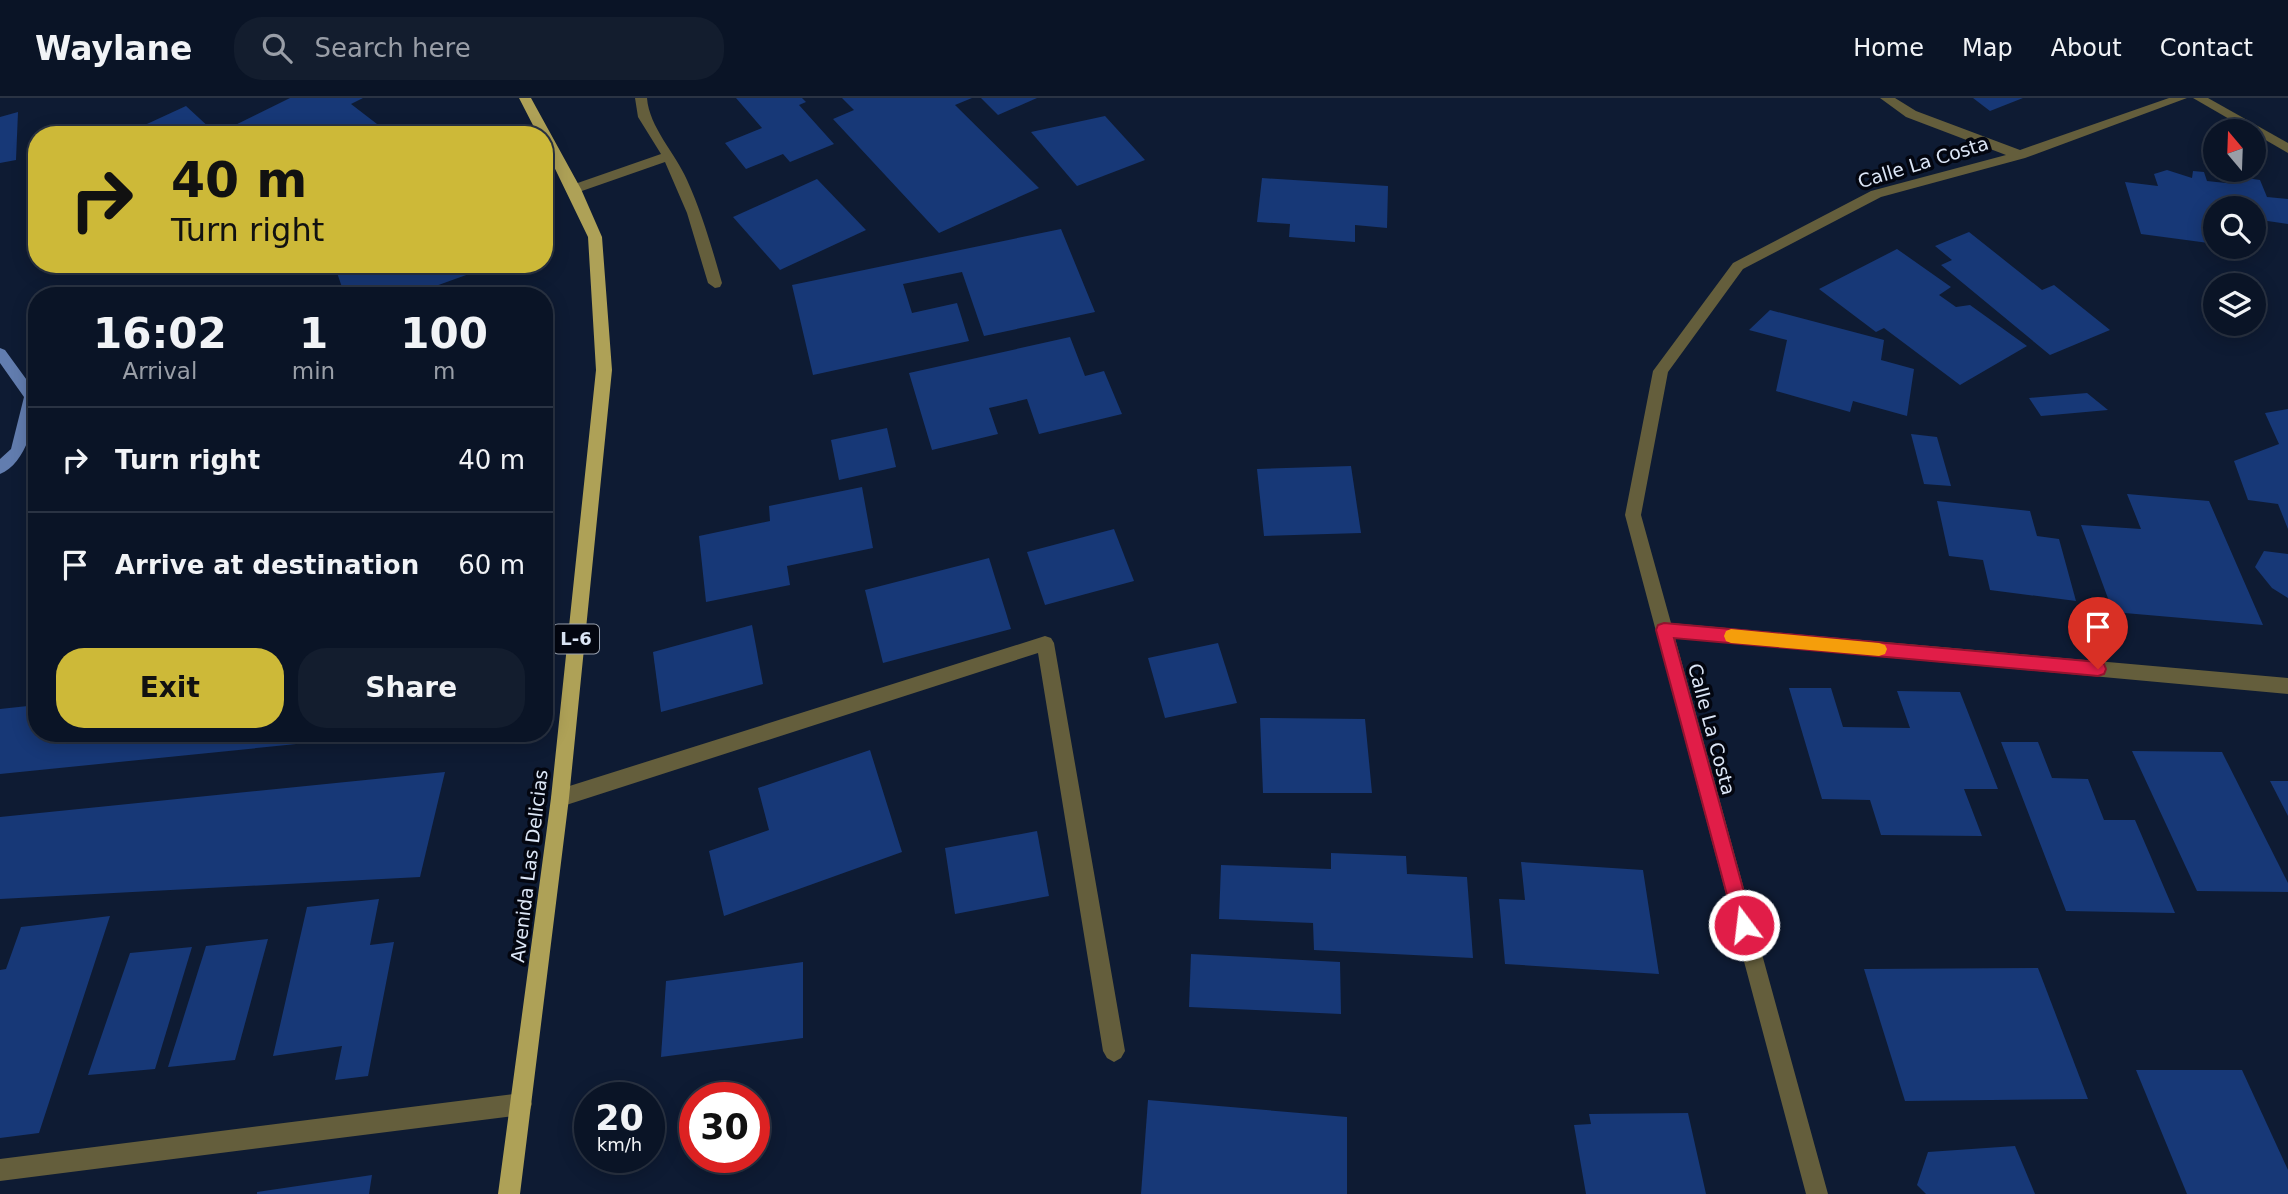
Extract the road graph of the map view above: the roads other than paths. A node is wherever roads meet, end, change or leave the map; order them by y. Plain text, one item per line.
1 (525, 98) edge
2 (641, 98) edge
3 (1886, 98) edge
4 (2181, 98) edge
5 (2199, 98) edge
6 (540, 126) edge
7 (2288, 149) edge
8 (553, 150) edge
9 (2020, 155) junction
10 (668, 156) junction
11 (574, 189) junction
12 (715, 283) dead end
13 (1664, 630) junction
14 (2288, 687) edge
15 (560, 798) junction
16 (1114, 1051) dead end
17 (521, 1104) junction
18 (0, 1170) edge
19 (509, 1194) edge
20 (1817, 1194) edge

1 - 6 main road, Avenida Las Delicias / L-6
2 - 10 street
3 - 9 street
4 - 9 street, Calle La Costa
5 - 7 street
8 - 11 main road, Avenida Las Delicias / L-6
9 - 13 street, Calle La Costa
10 - 11 street
10 - 12 street
11 - 15 main road, Avenida Las Delicias / L-6
13 - 14 street
13 - 20 street, Calle La Costa
15 - 16 street
15 - 17 main road, Avenida Las Delicias / L-6
17 - 18 street
17 - 19 main road, Avenida Las Delicias / L-6

